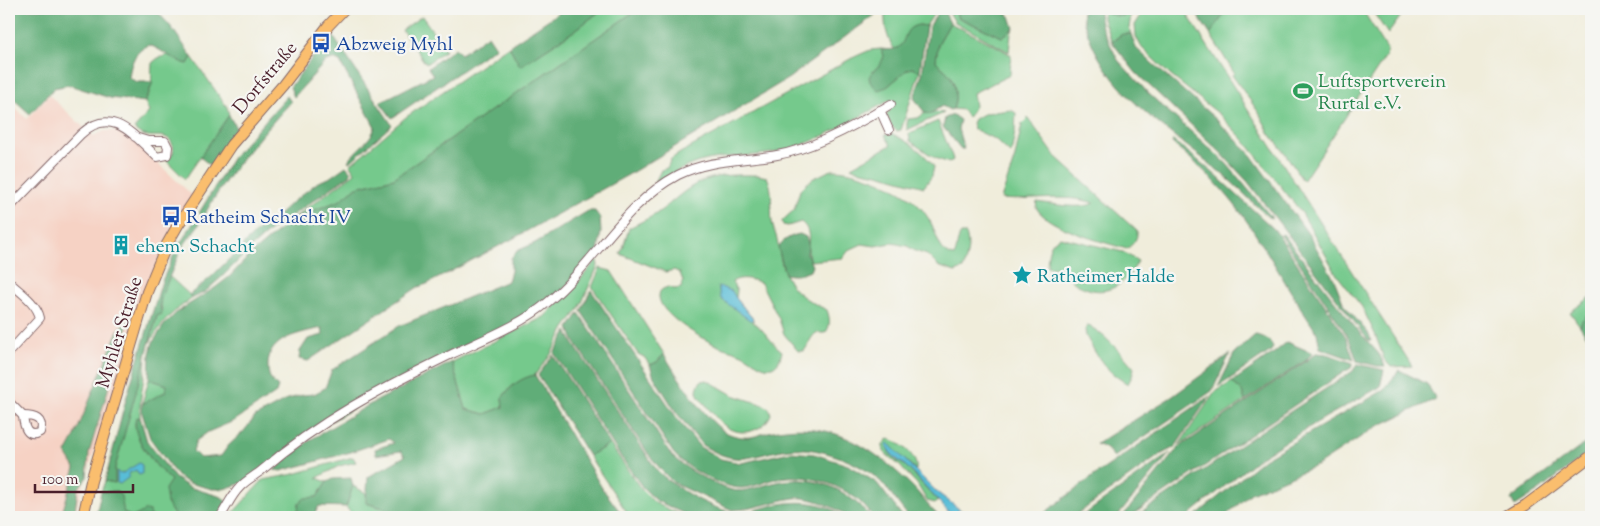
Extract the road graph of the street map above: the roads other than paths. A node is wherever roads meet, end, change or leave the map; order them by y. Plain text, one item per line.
1 (344, 9) edge
2 (891, 104) dead end
3 (880, 110) junction
4 (889, 130) dead end
5 (135, 137) dead end
6 (231, 145) joint
7 (9, 208) edge
8 (9, 282) edge
9 (9, 352) edge
10 (9, 402) edge
11 (23, 416) dead end
12 (1591, 456) edge
13 (83, 517) edge
14 (220, 517) edge
15 (1506, 517) edge

1 - 6 main road, Dorfstraße
2 - 3 street
3 - 4 street
3 - 14 street
5 - 7 street
6 - 13 main road, Myhler Straße
8 - 9 street
10 - 11 street
12 - 15 main road

